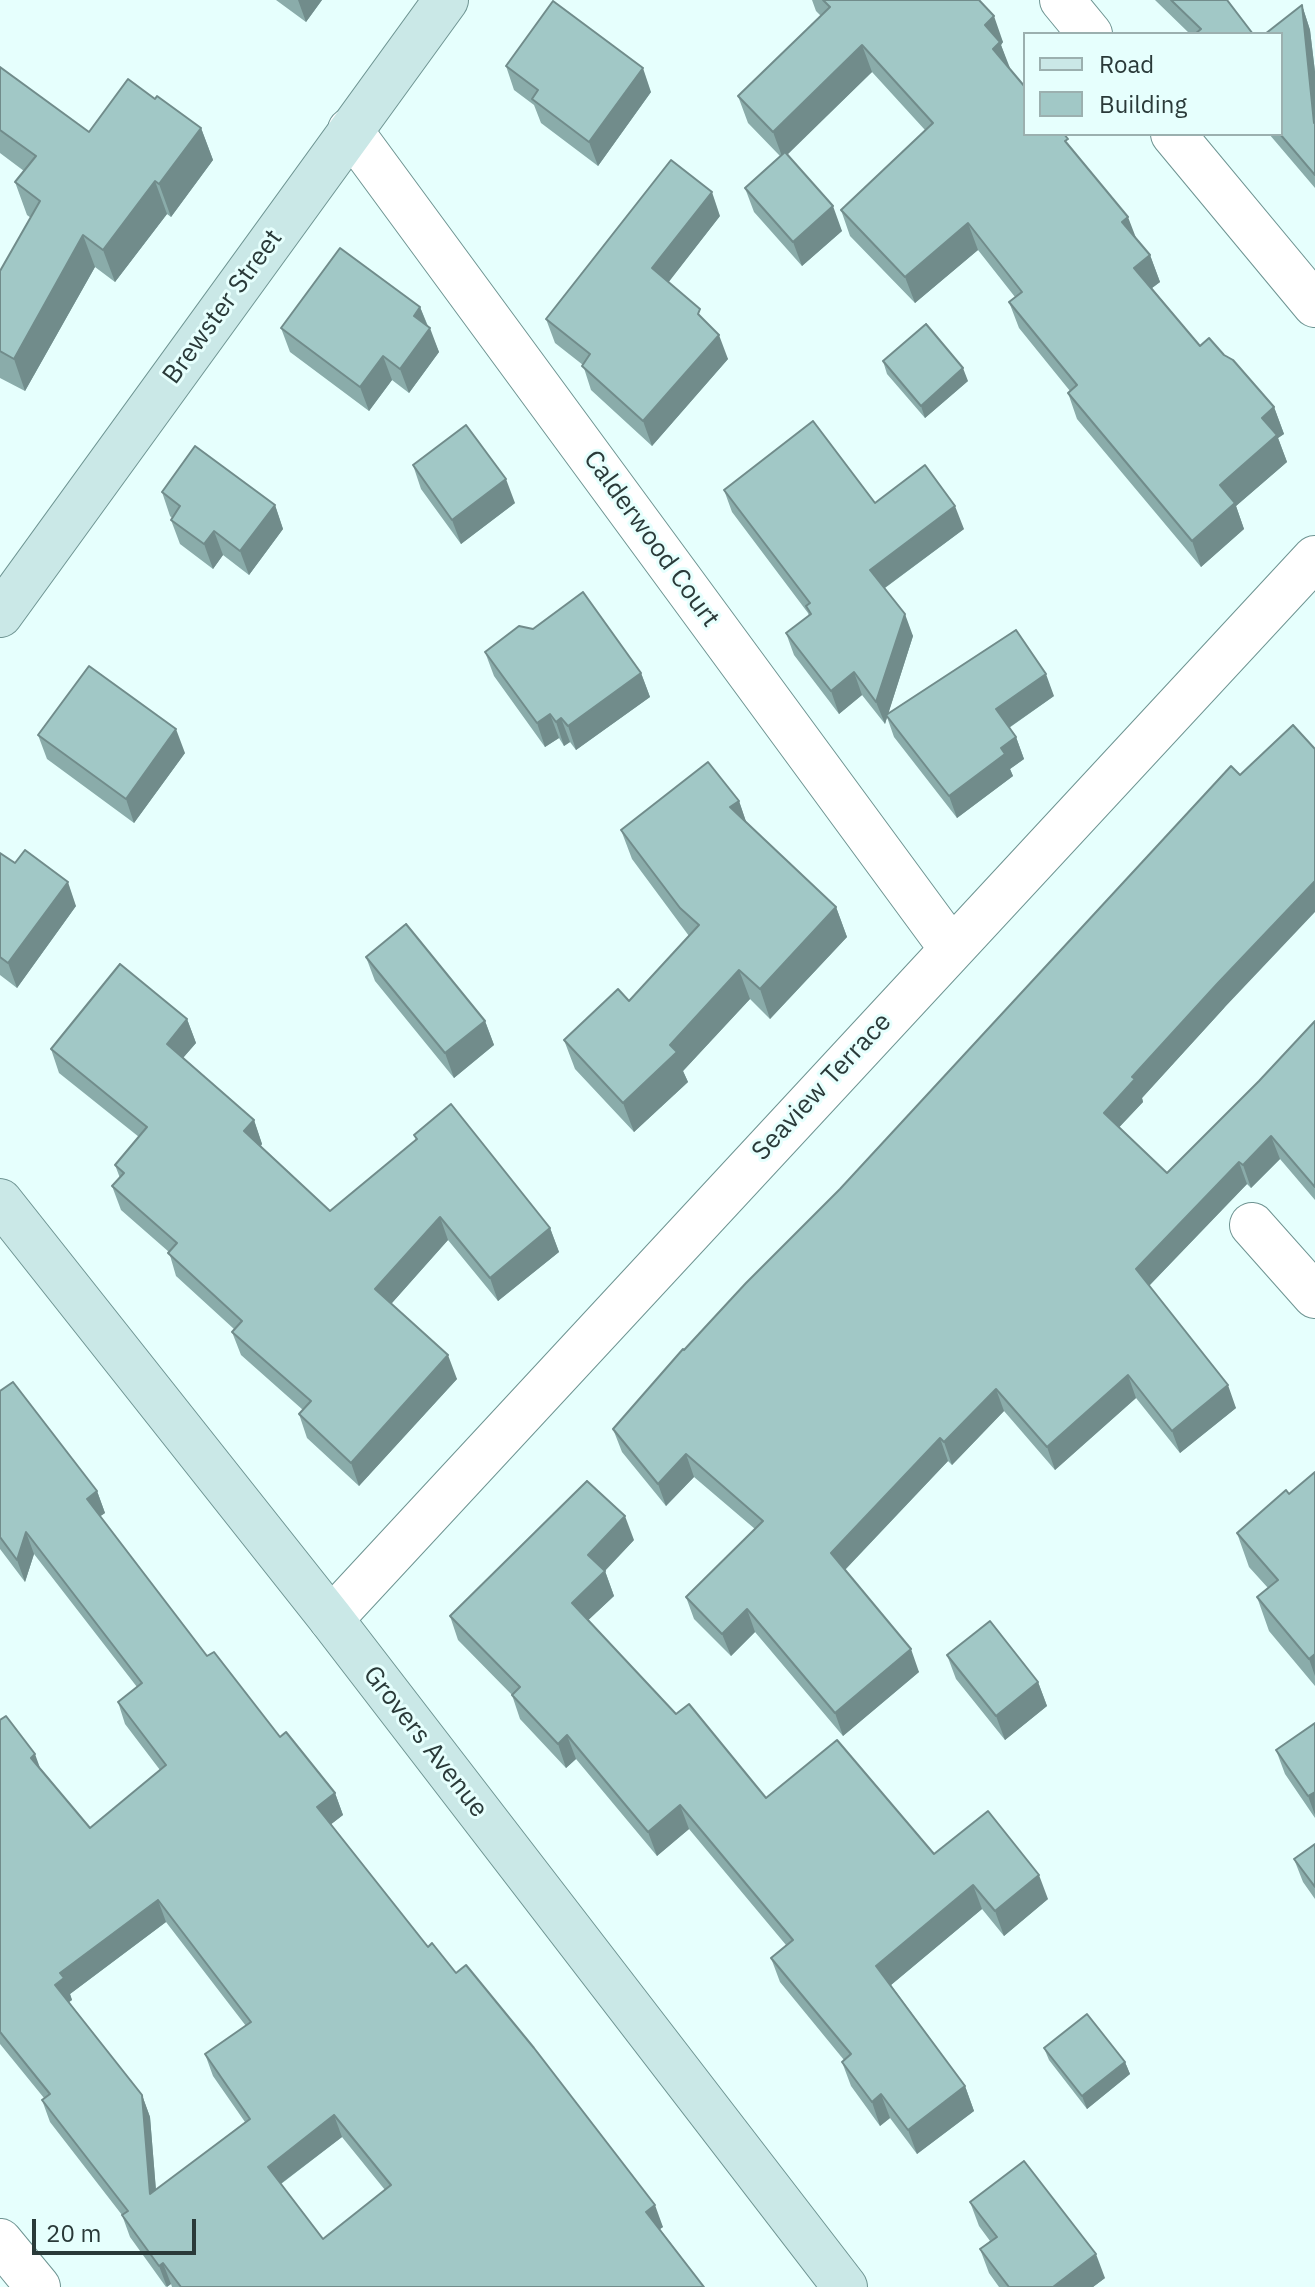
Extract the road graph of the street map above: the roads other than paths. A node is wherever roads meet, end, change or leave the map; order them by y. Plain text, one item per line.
1 (446, 0) edge
2 (1062, 0) edge
3 (1088, 32) edge
4 (350, 130) junction
5 (1175, 136) edge
6 (1315, 305) edge
7 (1315, 558) edge
8 (0, 615) edge
9 (951, 948) junction
10 (0, 1201) edge
11 (1252, 1225) dead end
12 (1315, 1296) edge
13 (331, 1619) junction
14 (0, 2241) edge
15 (38, 2287) edge
16 (845, 2287) edge

1 - 4 street, Brewster Street
2 - 3 street
4 - 8 street, Brewster Street
4 - 9 street, Calderwood Court
5 - 6 street
7 - 9 street, Seaview Terrace
9 - 13 street, Seaview Terrace
10 - 13 street, Grovers Avenue
11 - 12 street
13 - 16 street, Grovers Avenue
14 - 15 street

